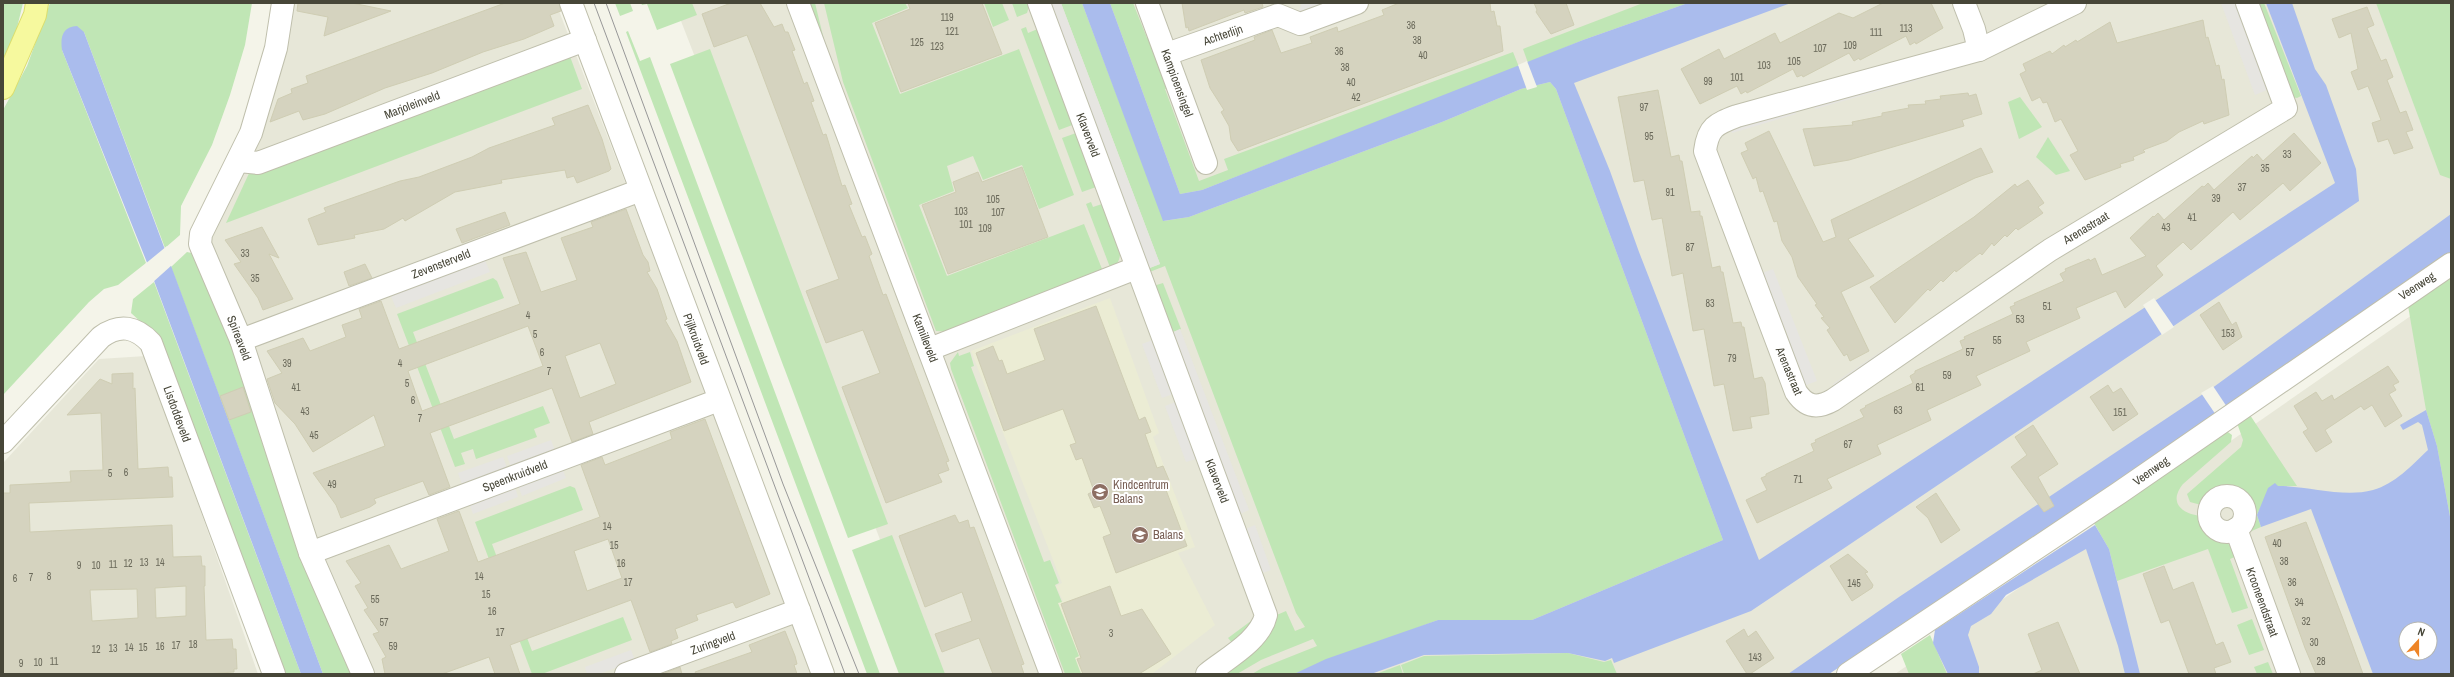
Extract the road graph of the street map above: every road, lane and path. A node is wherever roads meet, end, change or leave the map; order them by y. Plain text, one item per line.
1 (37, 3) edge
2 (283, 3) edge
3 (571, 3) edge
4 (798, 3) edge
5 (1039, 3) edge
6 (1147, 3) edge
7 (1357, 3) edge
8 (1964, 3) edge
9 (2075, 3) edge
10 (2248, 3) edge
11 (1281, 9) edge
12 (585, 40) junction
13 (1979, 50) junction
14 (1167, 54) junction
15 (3, 88) edge
16 (239, 161) junction
17 (1206, 163) dead end
18 (641, 190) junction
19 (2451, 264) edge
20 (1136, 268) junction
21 (241, 340) junction
22 (930, 349) junction
23 (719, 400) junction
24 (3, 442) edge
25 (2236, 529) dead end
26 (310, 553) junction
27 (799, 610) junction
28 (274, 674) edge
29 (362, 674) edge
30 (626, 674) edge
31 (823, 674) edge
32 (1050, 674) edge
33 (1207, 674) edge
34 (1848, 674) edge
35 (2289, 674) edge

1 - 15 main road
2 - 16 street, Spireaveld
3 - 12 street, Pijlkruidveld
4 - 22 street, Kamilleveld
5 - 20 street, Klaverveld
6 - 14 street, Kampioensingel
7 - 11 street, Achterlijn
8 - 13 street
9 - 13 street, Arenastraat
10 - 13 street, Arenastraat
11 - 14 street, Achterlijn
12 - 16 street, Marjoleinveld
12 - 18 street, Pijlkruidveld
14 - 17 street, Kampioensingel
16 - 21 street, Spireaveld
18 - 21 street, Zevensterveld
18 - 23 street, Pijlkruidveld
19 - 34 street, Veenweg
20 - 22 street
20 - 33 street, Klaverveld
21 - 26 street, Spireaveld
22 - 32 street, Kamilleveld
23 - 26 street, Speenkruidveld
23 - 27 street, Pijlkruidveld
24 - 28 street, Lisdoddeveld
25 - 35 street, Krooneendstraat
26 - 29 street, Spireaveld
27 - 30 street, Zuringveld
27 - 31 street, Pijlkruidveld

